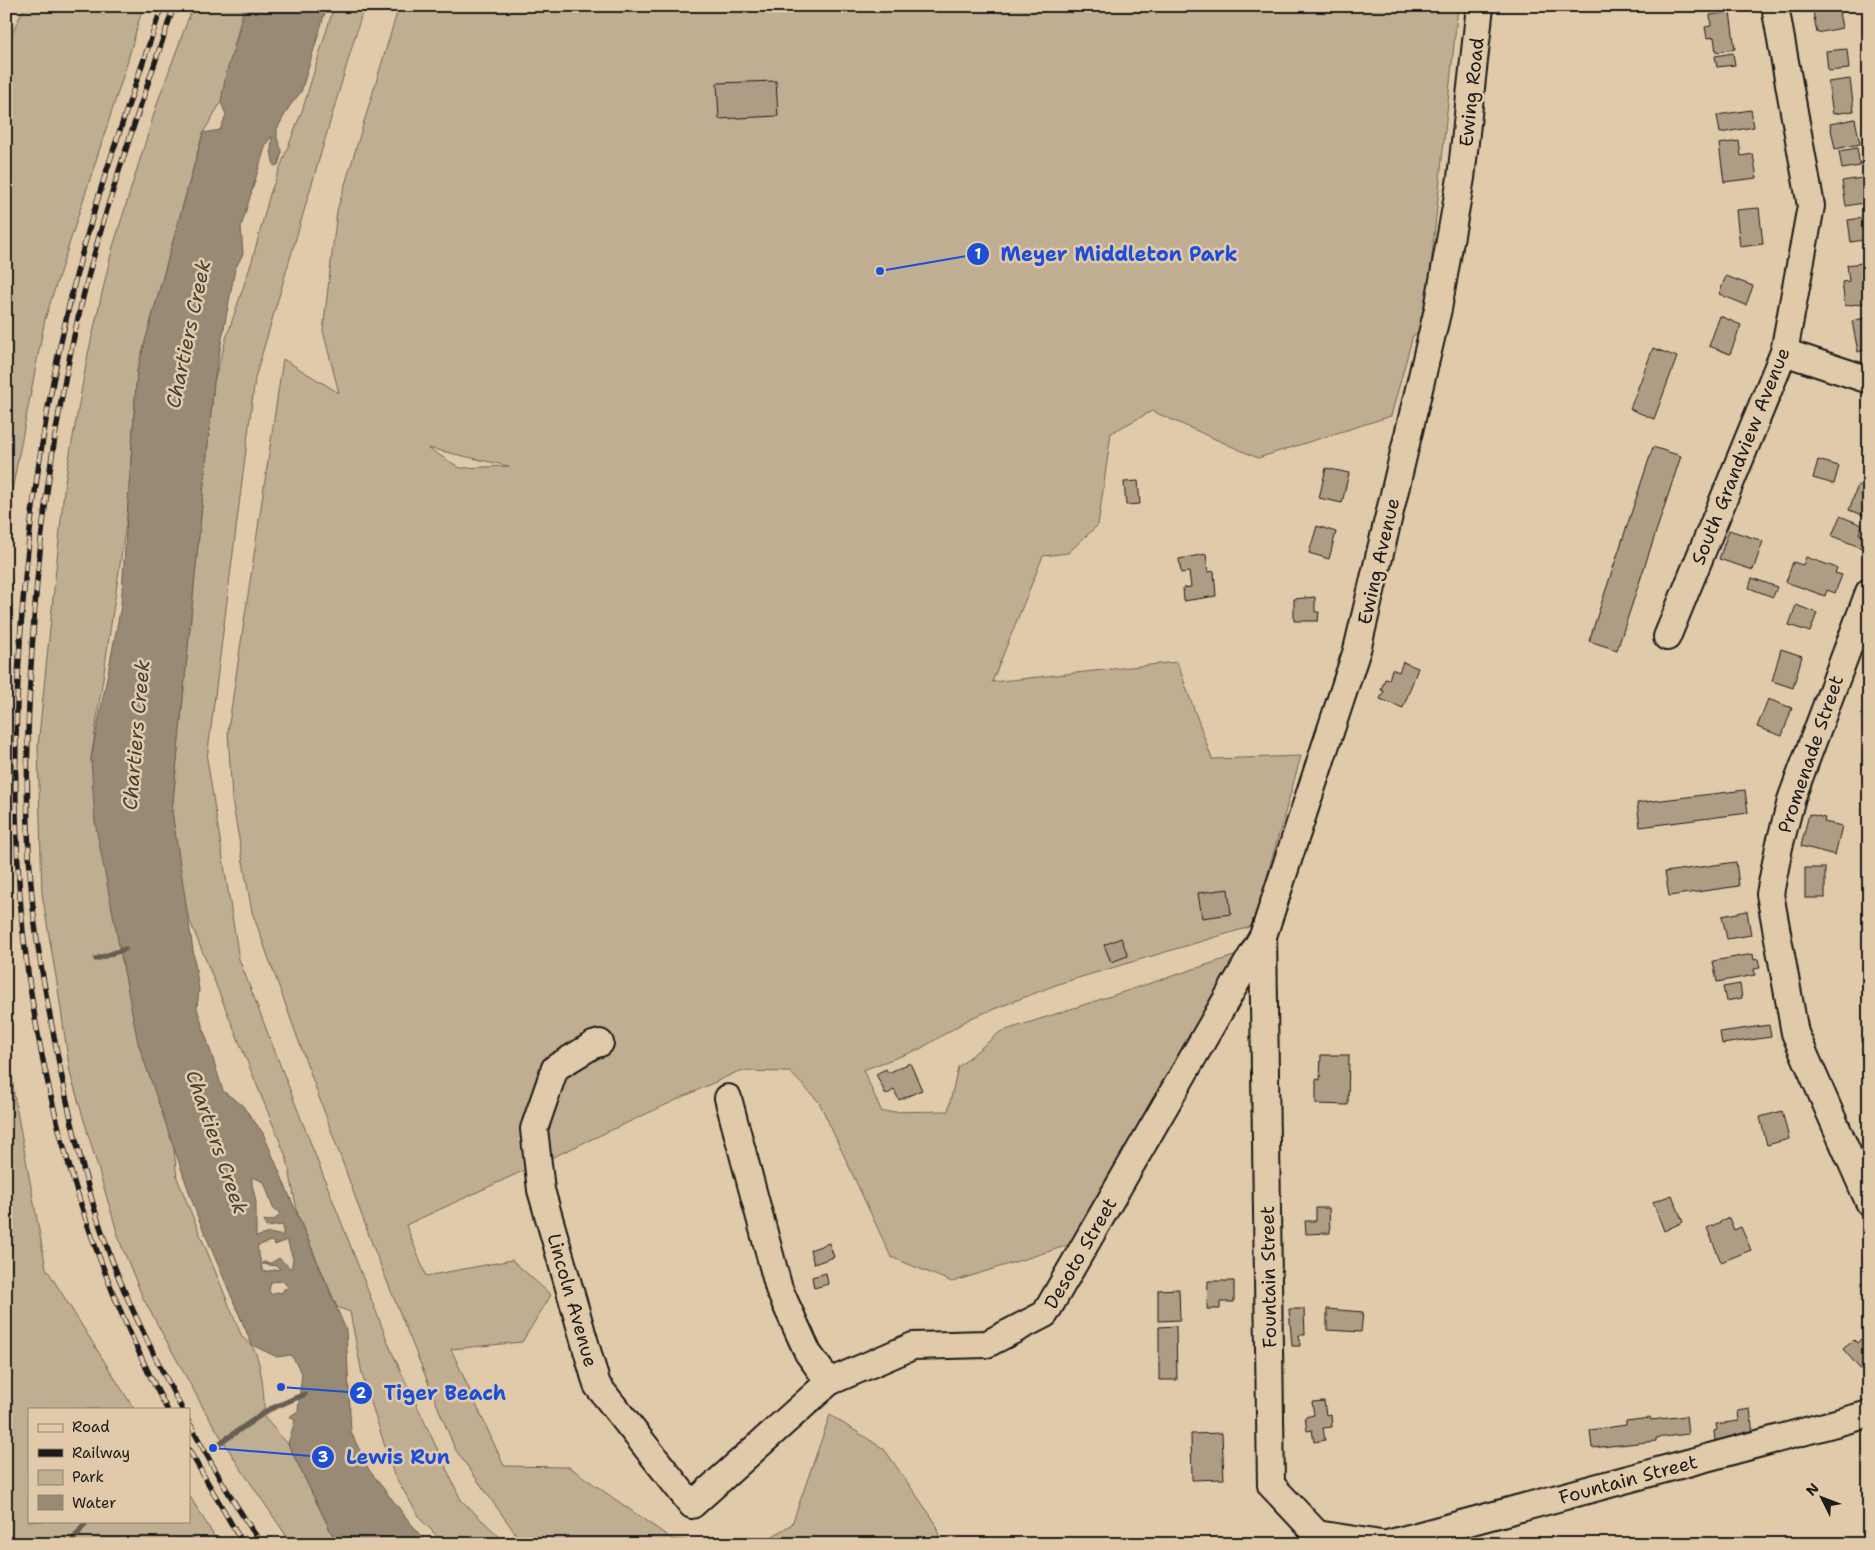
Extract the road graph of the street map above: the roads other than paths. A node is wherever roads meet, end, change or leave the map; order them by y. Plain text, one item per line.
1 (1480, 6) edge
2 (1775, 6) edge
3 (1461, 178) joint
4 (1784, 352) junction
5 (1869, 380) edge
6 (1869, 592) edge
7 (1667, 637) dead end
8 (1262, 936) junction
9 (600, 1043) dead end
10 (728, 1098) dead end
11 (1869, 1202) edge
12 (829, 1382) junction
13 (1869, 1414) edge
14 (692, 1505) joint
15 (1382, 1544) edge
16 (1387, 1544) edge

1 - 3 street, Ewing Road
2 - 4 street, South Grandview Avenue
3 - 8 street, Ewing Avenue
4 - 5 street
4 - 7 street, South Grandview Avenue
6 - 11 street, Promenade Street
8 - 12 street, Desoto Street
8 - 15 street, Fountain Street
9 - 14 street, Lincoln Avenue
10 - 12 street
12 - 14 street, Desoto Street
13 - 16 street, Fountain Street

